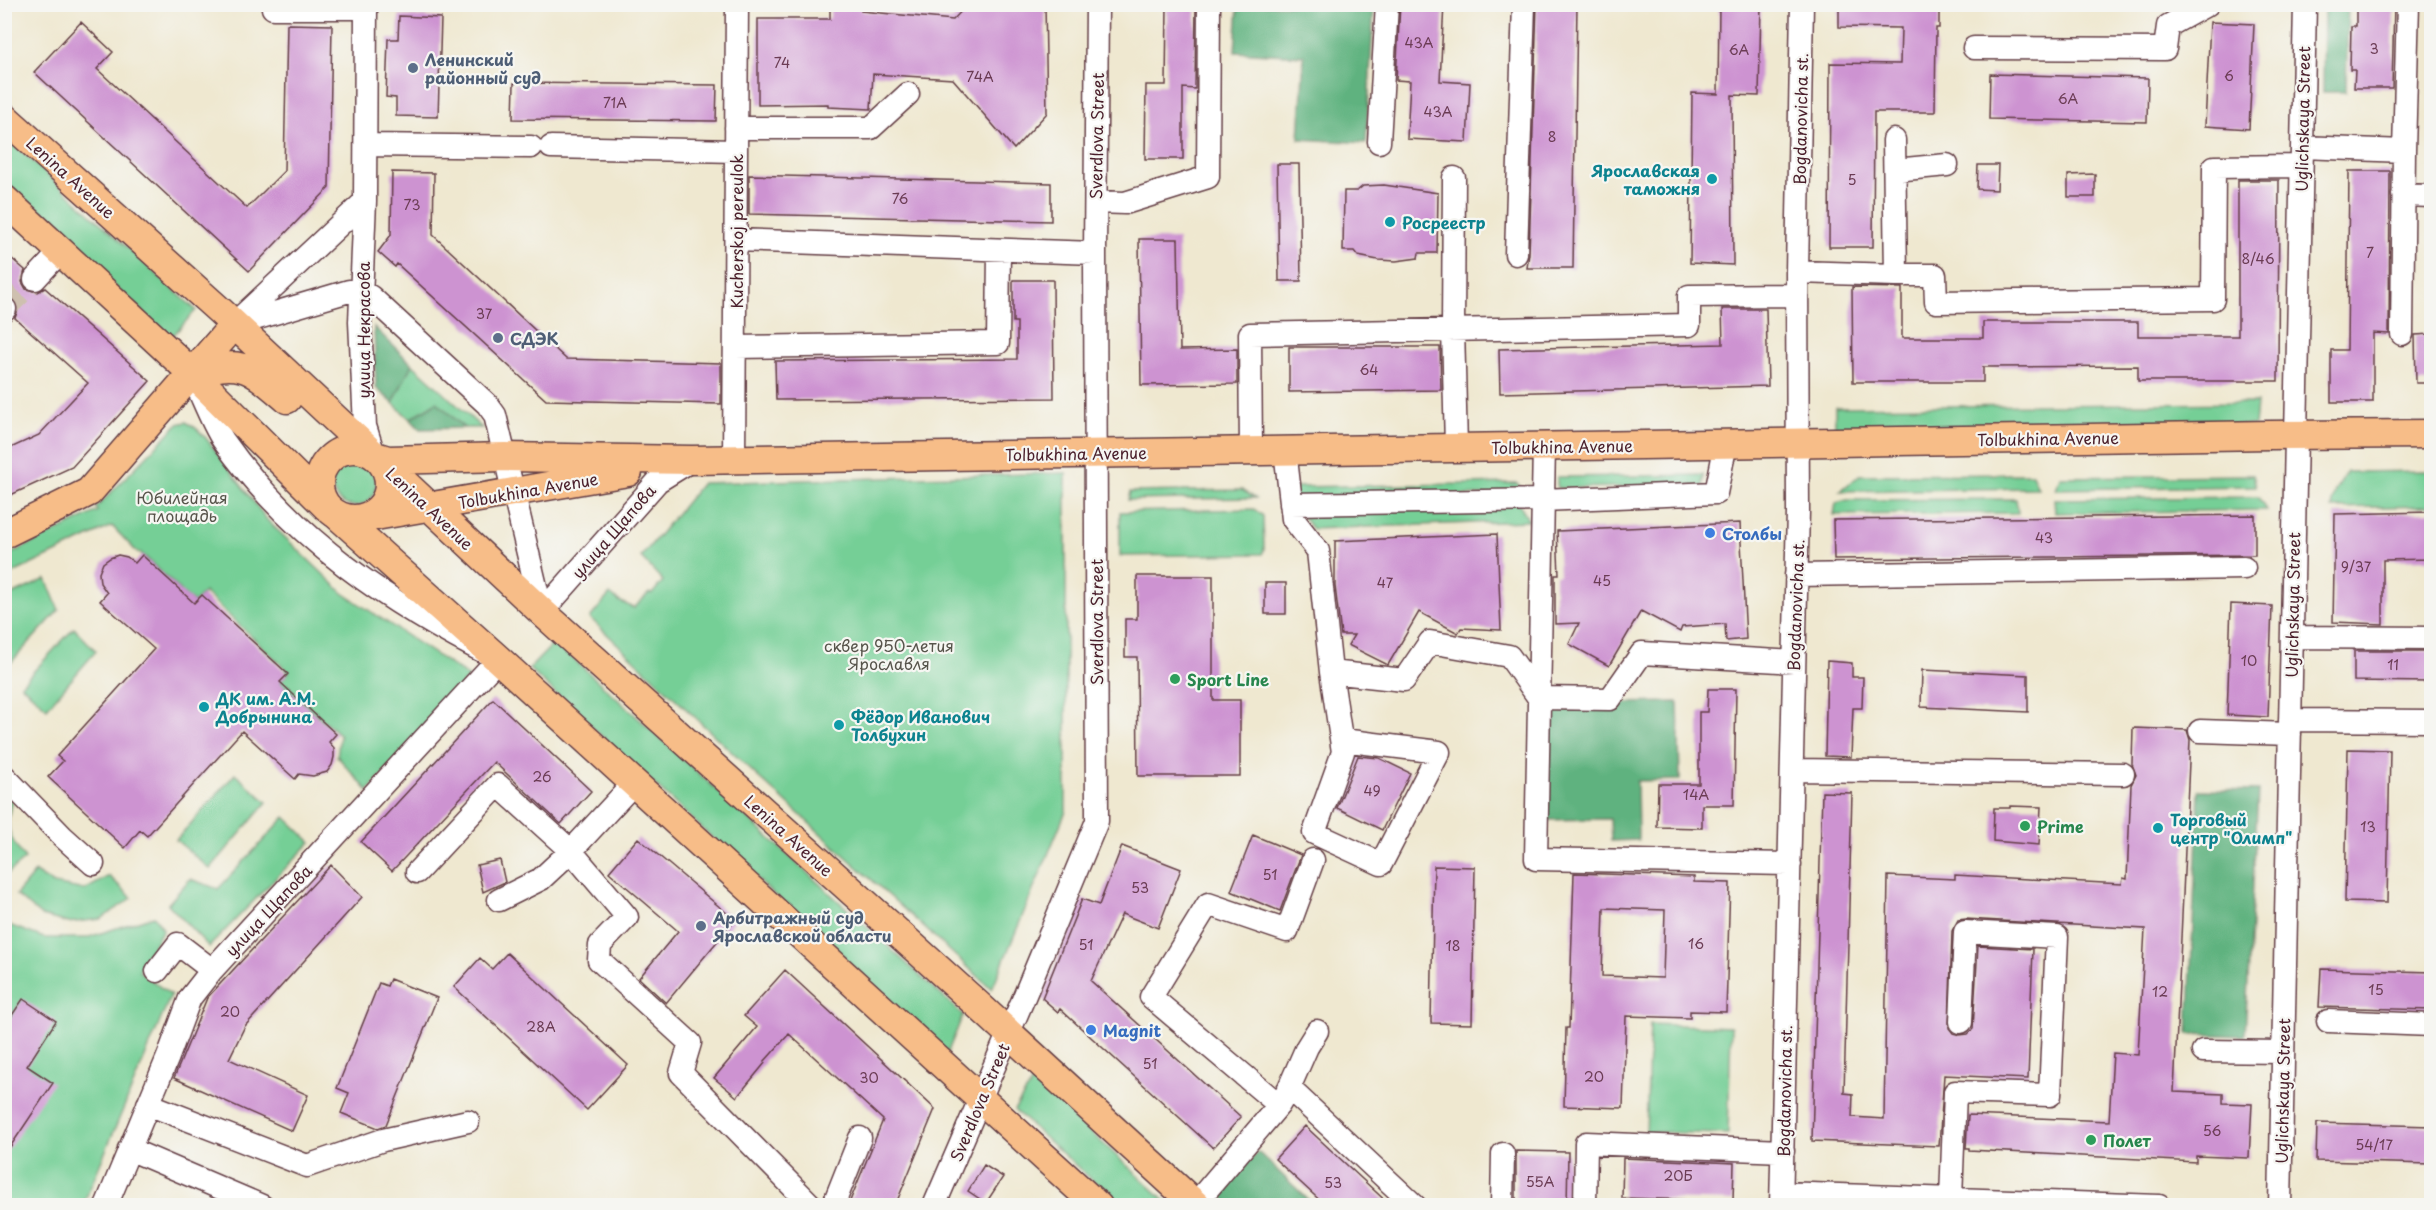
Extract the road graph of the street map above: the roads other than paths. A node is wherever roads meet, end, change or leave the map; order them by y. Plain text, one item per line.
1 (273, 4) edge
2 (737, 4) edge
3 (1097, 4) edge
4 (1209, 4) edge
5 (1387, 4) edge
6 (1524, 4) edge
7 (1802, 4) edge
8 (2208, 4) edge
9 (2305, 4) edge
10 (2408, 4) edge
11 (366, 6) edge
12 (1974, 48) dead end
13 (908, 93) dead end
14 (4, 117) edge
15 (736, 128) junction
16 (1894, 140) dead end
17 (1379, 142) dead end
18 (366, 145) junction
19 (736, 151) junction
20 (2404, 151) junction
21 (2302, 157) junction
22 (1947, 165) dead end
23 (1895, 170) junction
24 (1454, 178) dead end
25 (2403, 195) junction
26 (2432, 196) edge
27 (4, 199) edge
28 (365, 201) junction
29 (1096, 202) junction
30 (736, 240) junction
31 (999, 250) junction
32 (61, 251) junction
33 (1095, 252) junction
34 (1516, 254) dead end
35 (1797, 273) junction
36 (1896, 275) junction
37 (35, 279) tunnel mouth
38 (361, 291) junction
39 (1797, 295) junction
40 (234, 325) junction
41 (1454, 328) junction
42 (2402, 334) dead end
43 (735, 347) junction
44 (191, 372) junction
45 (350, 433) junction
46 (2296, 434) junction
47 (2432, 434) edge
48 (1796, 442) junction
49 (1726, 443) junction
50 (1544, 446) junction
51 (1456, 447) junction
52 (1251, 450) junction
53 (1285, 450) junction
54 (1096, 453) junction
55 (505, 458) junction
56 (734, 459) junction
57 (379, 460) junction
58 (692, 460) junction
59 (513, 493) junction
60 (1542, 500) junction
61 (1291, 504) junction
62 (429, 507) junction
63 (343, 514) junction
64 (289, 519) junction
65 (4, 534) edge
66 (2244, 568) dead end
67 (1796, 574) junction
68 (542, 612) junction
69 (2292, 637) junction
70 (2432, 638) edge
71 (498, 659) junction
72 (1794, 662) junction
73 (1331, 672) junction
74 (1539, 698) junction
75 (2432, 721) edge
76 (2290, 727) junction
77 (2200, 731) dead end
78 (1342, 740) junction
79 (1792, 770) junction
80 (2123, 774) dead end
81 (4, 776) edge
82 (634, 783) junction
83 (571, 851) junction
84 (1313, 860) dead end
85 (93, 864) dead end
86 (1790, 864) junction
87 (417, 872) dead end
88 (499, 900) dead end
89 (212, 970) junction
90 (157, 971) dead end
91 (2328, 1021) dead end
92 (1961, 1022) dead end
93 (2432, 1024) edge
94 (1317, 1031) dead end
95 (1008, 1033) junction
96 (2204, 1051) dead end
97 (2283, 1052) junction
98 (1284, 1096) junction
99 (980, 1099) junction
100 (148, 1104) junction
101 (468, 1121) dead end
102 (860, 1138) dead end
103 (129, 1149) junction
104 (1783, 1151) junction
105 (1503, 1154) dead end
106 (1782, 1199) edge
107 (1951, 1199) junction
108 (2068, 1204) edge
109 (1196, 1205) edge
110 (106, 1206) edge
111 (262, 1206) edge
112 (812, 1206) edge
113 (833, 1206) edge
114 (934, 1206) edge
115 (1098, 1206) edge
116 (1415, 1206) edge
117 (1502, 1206) edge
118 (1585, 1206) edge
119 (2159, 1206) edge
120 (2280, 1206) edge

1 - 11 street
2 - 15 street, Kucherskoj pereulok
3 - 29 street, Sverdlova Street
4 - 29 street
5 - 17 street
6 - 34 street
7 - 35 street, Bogdanovicha st.
8 - 12 street
9 - 21 street, Uglichskaya Street
10 - 20 street
11 - 18 street, улица Некрасова
13 - 15 street
14 - 40 main road, Lenina Avenue
15 - 19 street, Kucherskoj pereulok
16 - 23 street
18 - 19 street
18 - 28 street, улица Некрасова
19 - 30 street, Kucherskoj pereulok
20 - 21 street
20 - 25 street
21 - 36 street
21 - 46 street, Uglichskaya Street
22 - 23 street
23 - 36 street
24 - 41 street
25 - 26 street
25 - 42 street
27 - 32 main road
28 - 38 street, улица Некрасова
28 - 40 street
29 - 33 street, Sverdlova Street
30 - 31 street
30 - 43 street, Kucherskoj pereulok
31 - 33 street
31 - 43 street
32 - 37 street
32 - 44 main road
33 - 54 street, Sverdlova Street
35 - 36 street
35 - 39 street, Bogdanovicha st.
38 - 40 street
38 - 55 street
38 - 57 street, улица Некрасова
39 - 41 street
39 - 48 street, Bogdanovicha st.
40 - 44 main road
40 - 45 main road, Lenina Avenue
41 - 51 street
41 - 52 street
43 - 56 street, Kucherskoj pereulok
44 - 45 main road
44 - 63 main road
44 - 64 street
44 - 65 main road
45 - 57 main road, Lenina Avenue
46 - 47 main road, Tolbukhina Avenue
46 - 48 main road, Tolbukhina Avenue
46 - 69 street, Uglichskaya Street
48 - 49 main road, Tolbukhina Avenue
48 - 67 street, Bogdanovicha st.
49 - 50 main road, Tolbukhina Avenue
49 - 60 street
50 - 51 main road, Tolbukhina Avenue
50 - 60 street
51 - 53 main road, Tolbukhina Avenue
52 - 53 main road, Tolbukhina Avenue
52 - 54 main road, Tolbukhina Avenue
53 - 61 street
54 - 56 main road, Tolbukhina Avenue
54 - 95 street, Sverdlova Street
55 - 57 main road, Tolbukhina Avenue
55 - 58 main road, Tolbukhina Avenue
55 - 59 street
56 - 58 main road, Tolbukhina Avenue
57 - 62 main road, Lenina Avenue
57 - 63 main road
57 - 63 main road
58 - 59 main road, Tolbukhina Avenue
58 - 68 street, улица Щапова
59 - 62 main road, Tolbukhina Avenue
59 - 68 street
60 - 61 street
60 - 74 street
61 - 73 street
62 - 63 main road, Tolbukhina Avenue
62 - 68 main road, Lenina Avenue
63 - 64 street
63 - 71 main road
64 - 71 street
66 - 67 street
67 - 72 street, Bogdanovicha st.
68 - 95 main road, Lenina Avenue
69 - 70 street
69 - 76 street, Uglichskaya Street
71 - 82 main road
71 - 89 street, улица Щапова
72 - 74 street
72 - 79 street, Bogdanovicha st.
73 - 74 street
73 - 78 street
74 - 86 street
75 - 76 street
76 - 77 street
76 - 97 street, Uglichskaya Street
78 - 78 street
79 - 80 street
79 - 86 street, Bogdanovicha st.
81 - 85 street
82 - 83 street
82 - 99 main road
83 - 87 street
83 - 88 street
83 - 112 street
84 - 98 street
86 - 104 street, Bogdanovicha st.
89 - 90 street
89 - 100 street, улица Щапова
91 - 93 street
92 - 107 street
94 - 98 street
95 - 99 street, Sverdlova Street
95 - 109 main road, Lenina Avenue
96 - 97 street
97 - 120 street, Uglichskaya Street
98 - 109 street
98 - 116 street
99 - 114 street, Sverdlova Street
99 - 115 main road
100 - 101 street
100 - 103 street, улица Щапова
102 - 113 street
103 - 110 street, улица Щапова
103 - 111 street
104 - 106 street, Bogdanovicha st.
104 - 118 street
105 - 117 street
106 - 107 street
107 - 108 street
108 - 119 street

